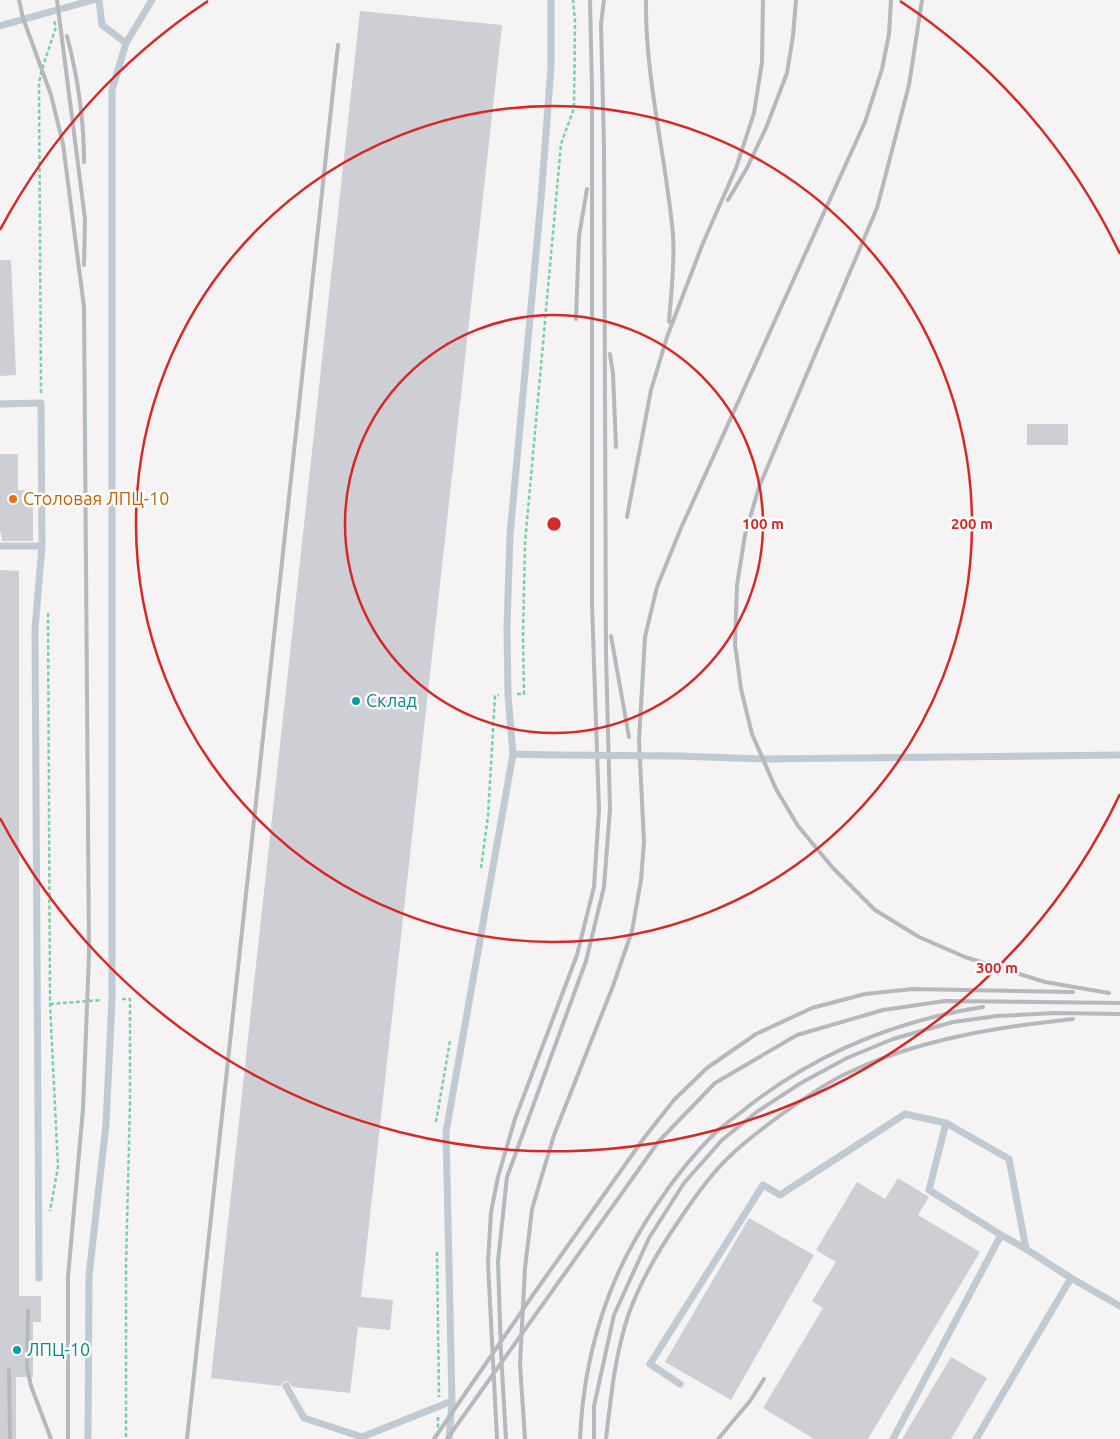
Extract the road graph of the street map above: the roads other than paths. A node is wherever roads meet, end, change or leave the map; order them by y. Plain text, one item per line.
1 (93, 0) edge
2 (99, 0) edge
3 (152, 0) edge
4 (546, 0) edge
5 (551, 0) edge
6 (552, 10) junction
7 (0, 26) edge
8 (126, 43) junction
9 (0, 404) edge
10 (0, 546) edge
11 (42, 546) junction
12 (513, 754) junction
13 (1120, 755) edge
14 (946, 1123) junction
15 (1001, 1235) junction
16 (1026, 1248) junction
17 (39, 1278) dead end
18 (1071, 1278) junction
19 (1120, 1306) edge
20 (680, 1384) dead end
21 (286, 1386) dead end
22 (452, 1401) junction
23 (361, 1438) edge
24 (88, 1439) edge
25 (449, 1439) edge
26 (893, 1439) edge
27 (976, 1439) edge

1 - 7 lane
2 - 8 lane
3 - 8 lane
4 - 6 lane
5 - 6 lane
6 - 12 lane
8 - 24 lane
9 - 11 lane
10 - 11 lane
11 - 17 lane
12 - 13 lane, bridge
12 - 22 lane
14 - 15 lane
14 - 16 lane
14 - 20 lane
15 - 16 lane
15 - 26 lane
16 - 18 lane
18 - 19 lane
18 - 27 lane
21 - 23 lane
22 - 23 lane
22 - 25 lane

